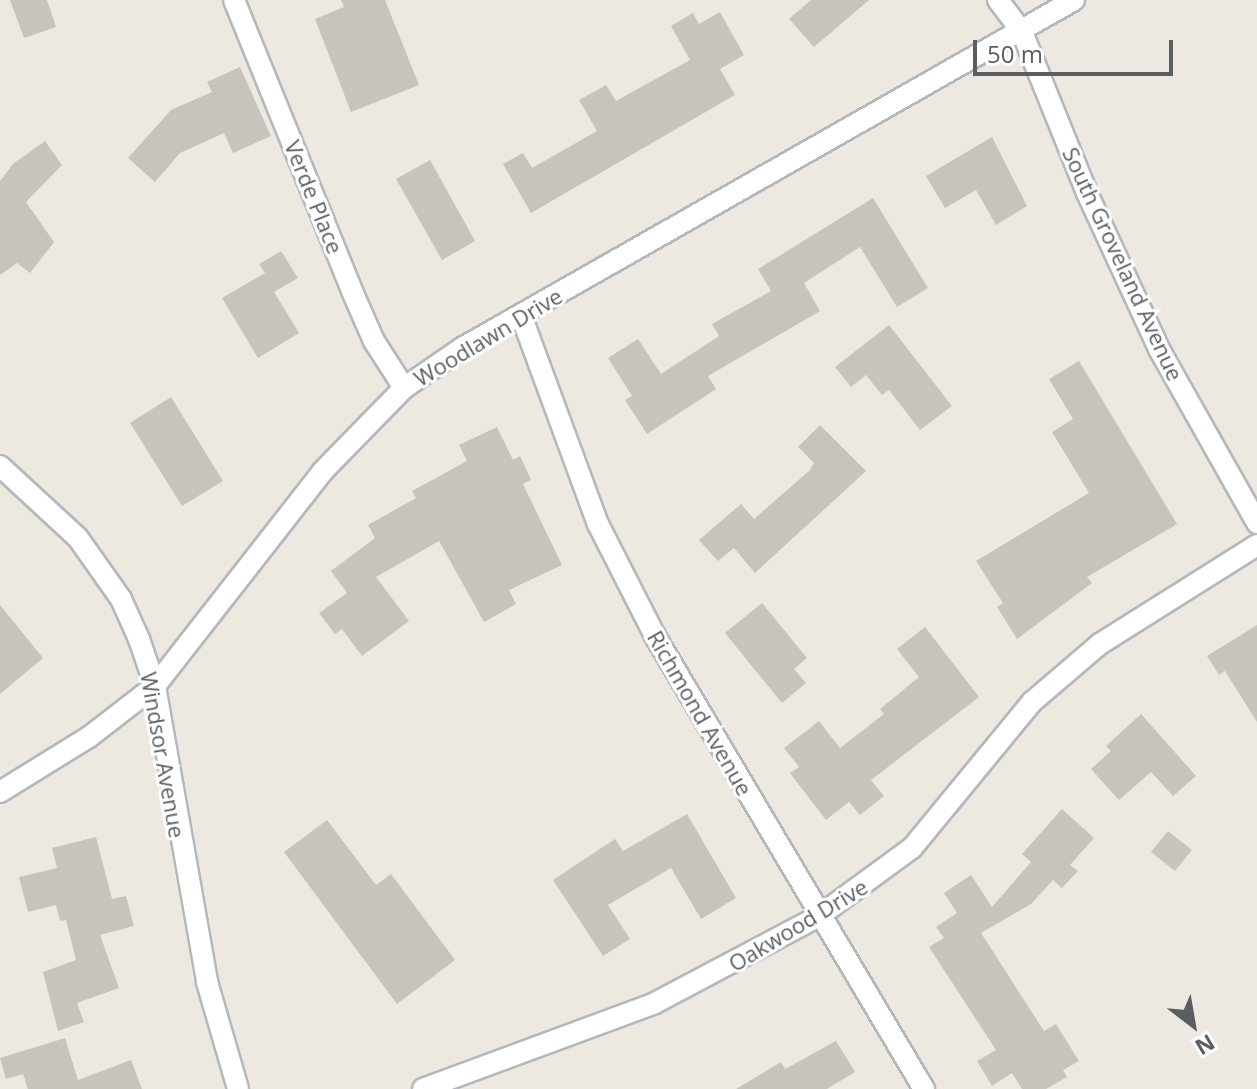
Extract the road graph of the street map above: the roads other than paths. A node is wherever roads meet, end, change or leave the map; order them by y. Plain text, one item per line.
1 (234, 0) edge
2 (998, 0) edge
3 (1074, 0) edge
4 (1022, 32) junction
5 (521, 315) junction
6 (404, 388) junction
7 (0, 466) edge
8 (1257, 523) edge
9 (1257, 545) edge
10 (155, 686) junction
11 (0, 792) edge
12 (819, 916) junction
13 (238, 1089) edge
14 (423, 1089) edge
15 (924, 1089) edge

1 - 6 street, Verde Place
2 - 4 street, South Groveland Avenue
3 - 4 street, Woodlawn Drive
4 - 5 street, Woodlawn Drive
4 - 8 street, South Groveland Avenue
5 - 6 street, Woodlawn Drive
5 - 12 street, Richmond Avenue
6 - 10 street, Woodlawn Drive
7 - 10 street, Windsor Avenue
9 - 12 street, Oakwood Drive
10 - 11 street, Woodlawn Drive
10 - 13 street, Windsor Avenue
12 - 14 street, Oakwood Drive
12 - 15 street, Richmond Avenue

